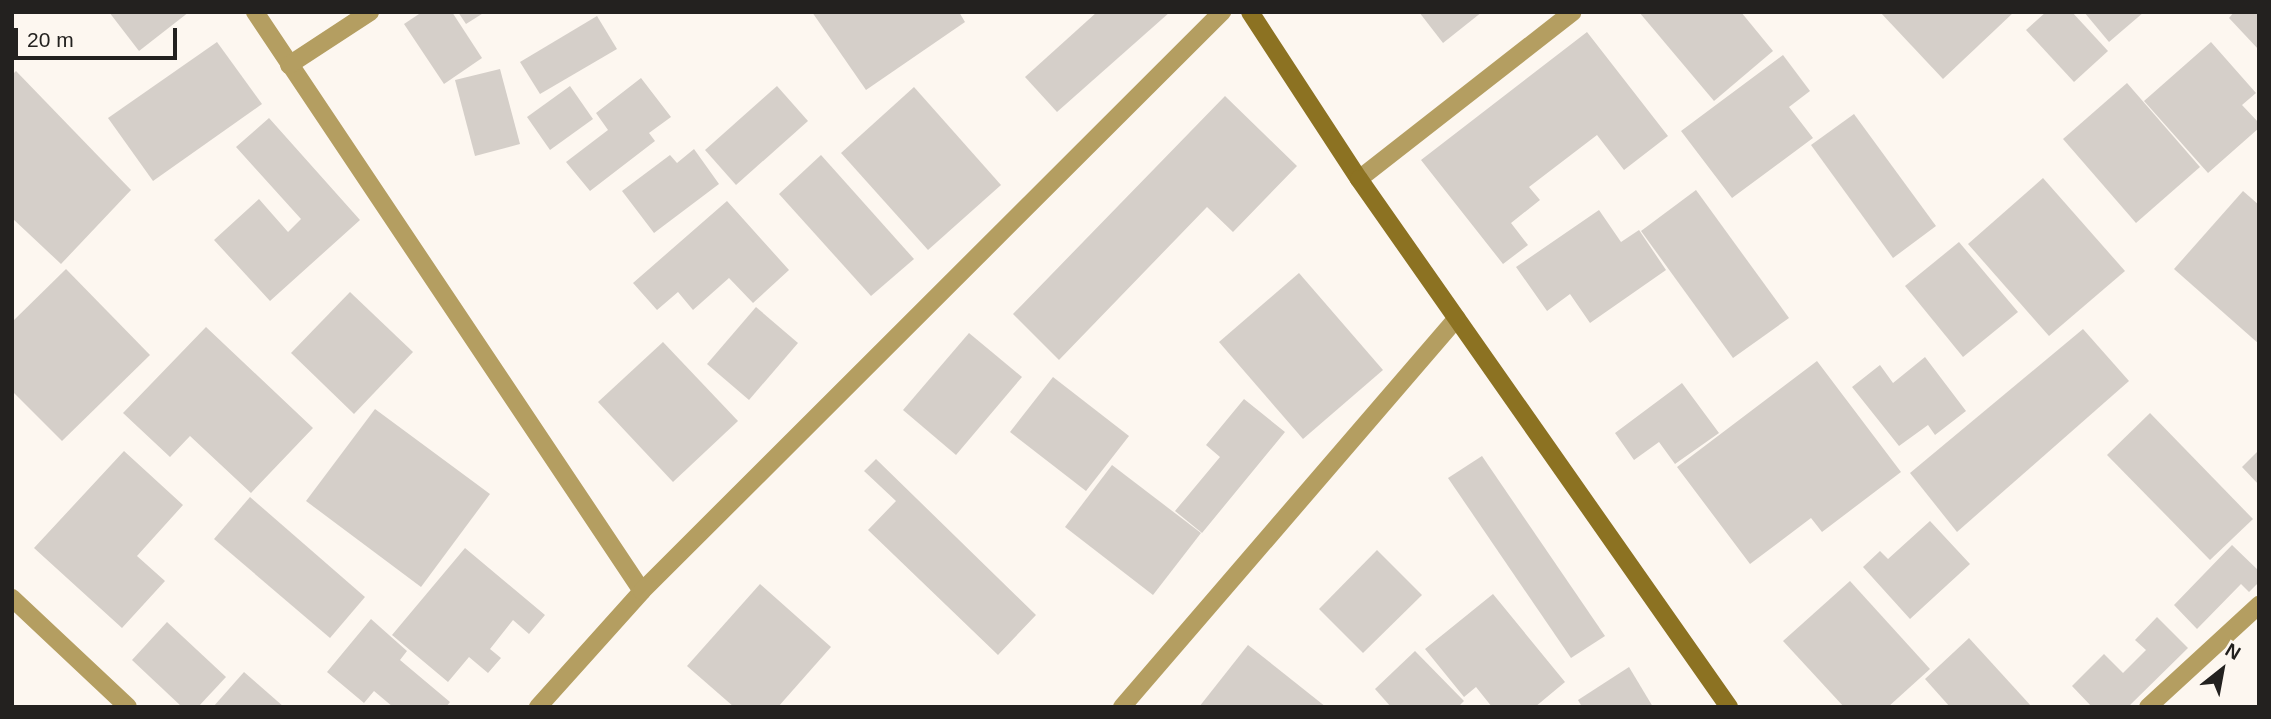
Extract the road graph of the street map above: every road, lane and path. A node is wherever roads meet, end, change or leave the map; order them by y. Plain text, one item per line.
1 (255, 12) edge
2 (370, 12) edge
3 (1222, 12) edge
4 (1251, 12) edge
5 (1573, 12) edge
6 (289, 65) junction
7 (1359, 179) junction
8 (1457, 318) junction
9 (642, 591) junction
10 (12, 598) edge
11 (2259, 605) edge
12 (128, 707) edge
13 (538, 707) edge
14 (1122, 707) edge
15 (1729, 707) edge
16 (2148, 707) edge

1 - 6 street
2 - 6 street
3 - 9 street
4 - 7 main road
5 - 7 street
6 - 9 street
7 - 8 main road
8 - 14 street
8 - 15 main road
9 - 13 street
10 - 12 street
11 - 16 street

